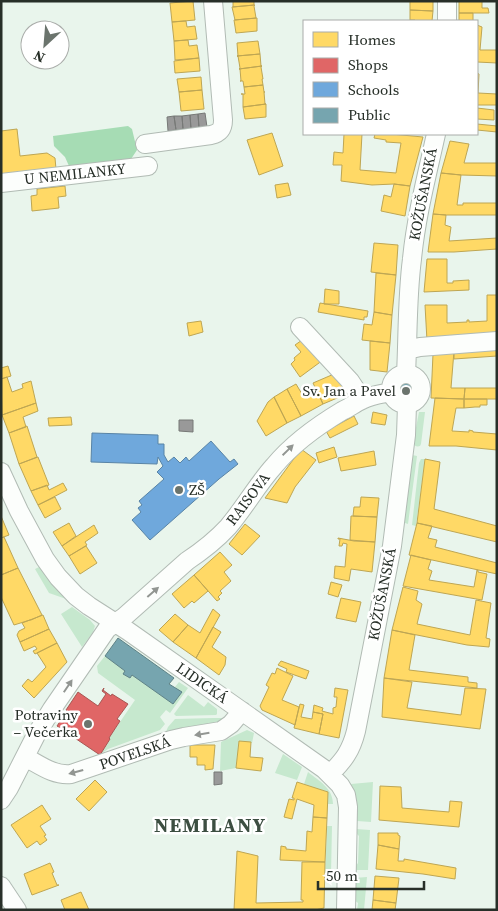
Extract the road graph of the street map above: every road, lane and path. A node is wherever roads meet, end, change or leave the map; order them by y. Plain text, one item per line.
1 (213, 1) edge
2 (447, 1) edge
3 (447, 20) edge
4 (436, 135) edge
5 (145, 144) dead end
6 (148, 166) dead end
7 (1, 183) edge
8 (300, 327) dead end
9 (497, 341) edge
10 (407, 350) junction
11 (406, 374) junction
12 (391, 392) junction
13 (362, 399) junction
14 (407, 404) junction
15 (1, 472) edge
16 (115, 622) junction
17 (242, 711) junction
18 (24, 757) junction
19 (330, 774) junction
20 (1, 800) edge
21 (1, 886) edge
22 (17, 910) edge
23 (346, 910) edge

1 - 5 street
2 - 3 street
4 - 10 street, KOŽUŠANSKÁ
6 - 7 street, U NEMILANKY
8 - 13 street
9 - 10 street
10 - 11 street, KOŽUŠANSKÁ
11 - 12 street
11 - 14 street
12 - 13 street, RAISOVA
12 - 14 street
16 -> 13 street, RAISOVA
14 - 19 street, KOŽUŠANSKÁ
15 - 16 street, LIDICKÁ
16 - 17 street, LIDICKÁ
18 -> 16 street
17 -> 18 street, POVELSKÁ
17 - 19 street, LIDICKÁ
18 - 20 street
19 - 23 street, LIDICKÁ
21 - 22 street

